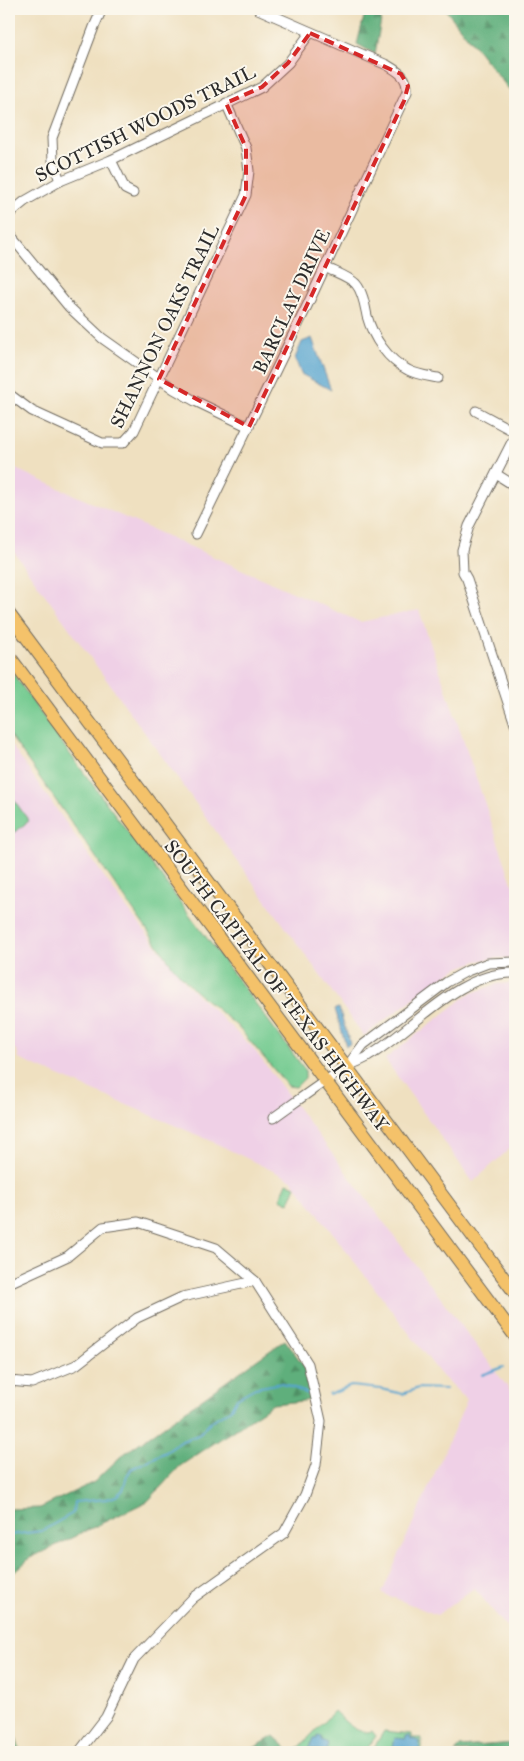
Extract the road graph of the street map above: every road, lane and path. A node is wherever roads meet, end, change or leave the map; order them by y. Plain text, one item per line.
1 (102, 9) edge
2 (258, 9) edge
3 (310, 33) junction
4 (226, 103) junction
5 (111, 160) junction
6 (60, 182) junction
7 (133, 193) dead end
8 (9, 214) edge
9 (9, 234) edge
10 (325, 267) junction
11 (438, 378) dead end
12 (159, 379) junction
13 (9, 394) edge
14 (476, 411) dead end
15 (249, 427) junction
16 (515, 434) edge
17 (496, 474) junction
18 (515, 486) edge
19 (196, 534) dead end
20 (9, 614) edge
21 (9, 656) edge
22 (515, 724) edge
23 (515, 962) edge
24 (515, 973) edge
25 (346, 1067) junction
26 (326, 1082) junction
27 (274, 1118) dead end
28 (255, 1281) junction
29 (9, 1283) edge
30 (515, 1293) edge
31 (515, 1336) edge
32 (9, 1382) edge
33 (79, 1752) edge

1 - 6 street
2 - 3 street
3 - 4 street, SCOTTISH WOODS TRAIL
3 - 10 street, BARCLAY DRIVE
4 - 5 street, SCOTTISH WOODS TRAIL
4 - 12 street, SHANNON OAKS TRAIL
5 - 6 street, SCOTTISH WOODS TRAIL
5 - 7 street
6 - 8 street, SCOTTISH WOODS TRAIL
9 - 12 street
10 - 11 street
10 - 15 street, BARCLAY DRIVE
12 - 13 street, SHANNON OAKS TRAIL
12 - 15 street
14 - 16 street
15 - 19 street, BARCLAY DRIVE
16 - 17 street
17 - 18 street
17 - 22 street
20 - 25 highway, SOUTH CAPITAL OF TEXAS HIGHWAY
21 - 26 highway, SOUTH CAPITAL OF TEXAS HIGHWAY
23 - 25 street
24 - 25 street
25 - 26 street
25 - 30 highway, SOUTH CAPITAL OF TEXAS HIGHWAY
26 - 27 street
26 - 31 highway, SOUTH CAPITAL OF TEXAS HIGHWAY
28 - 29 street
28 - 32 street
28 - 33 street

